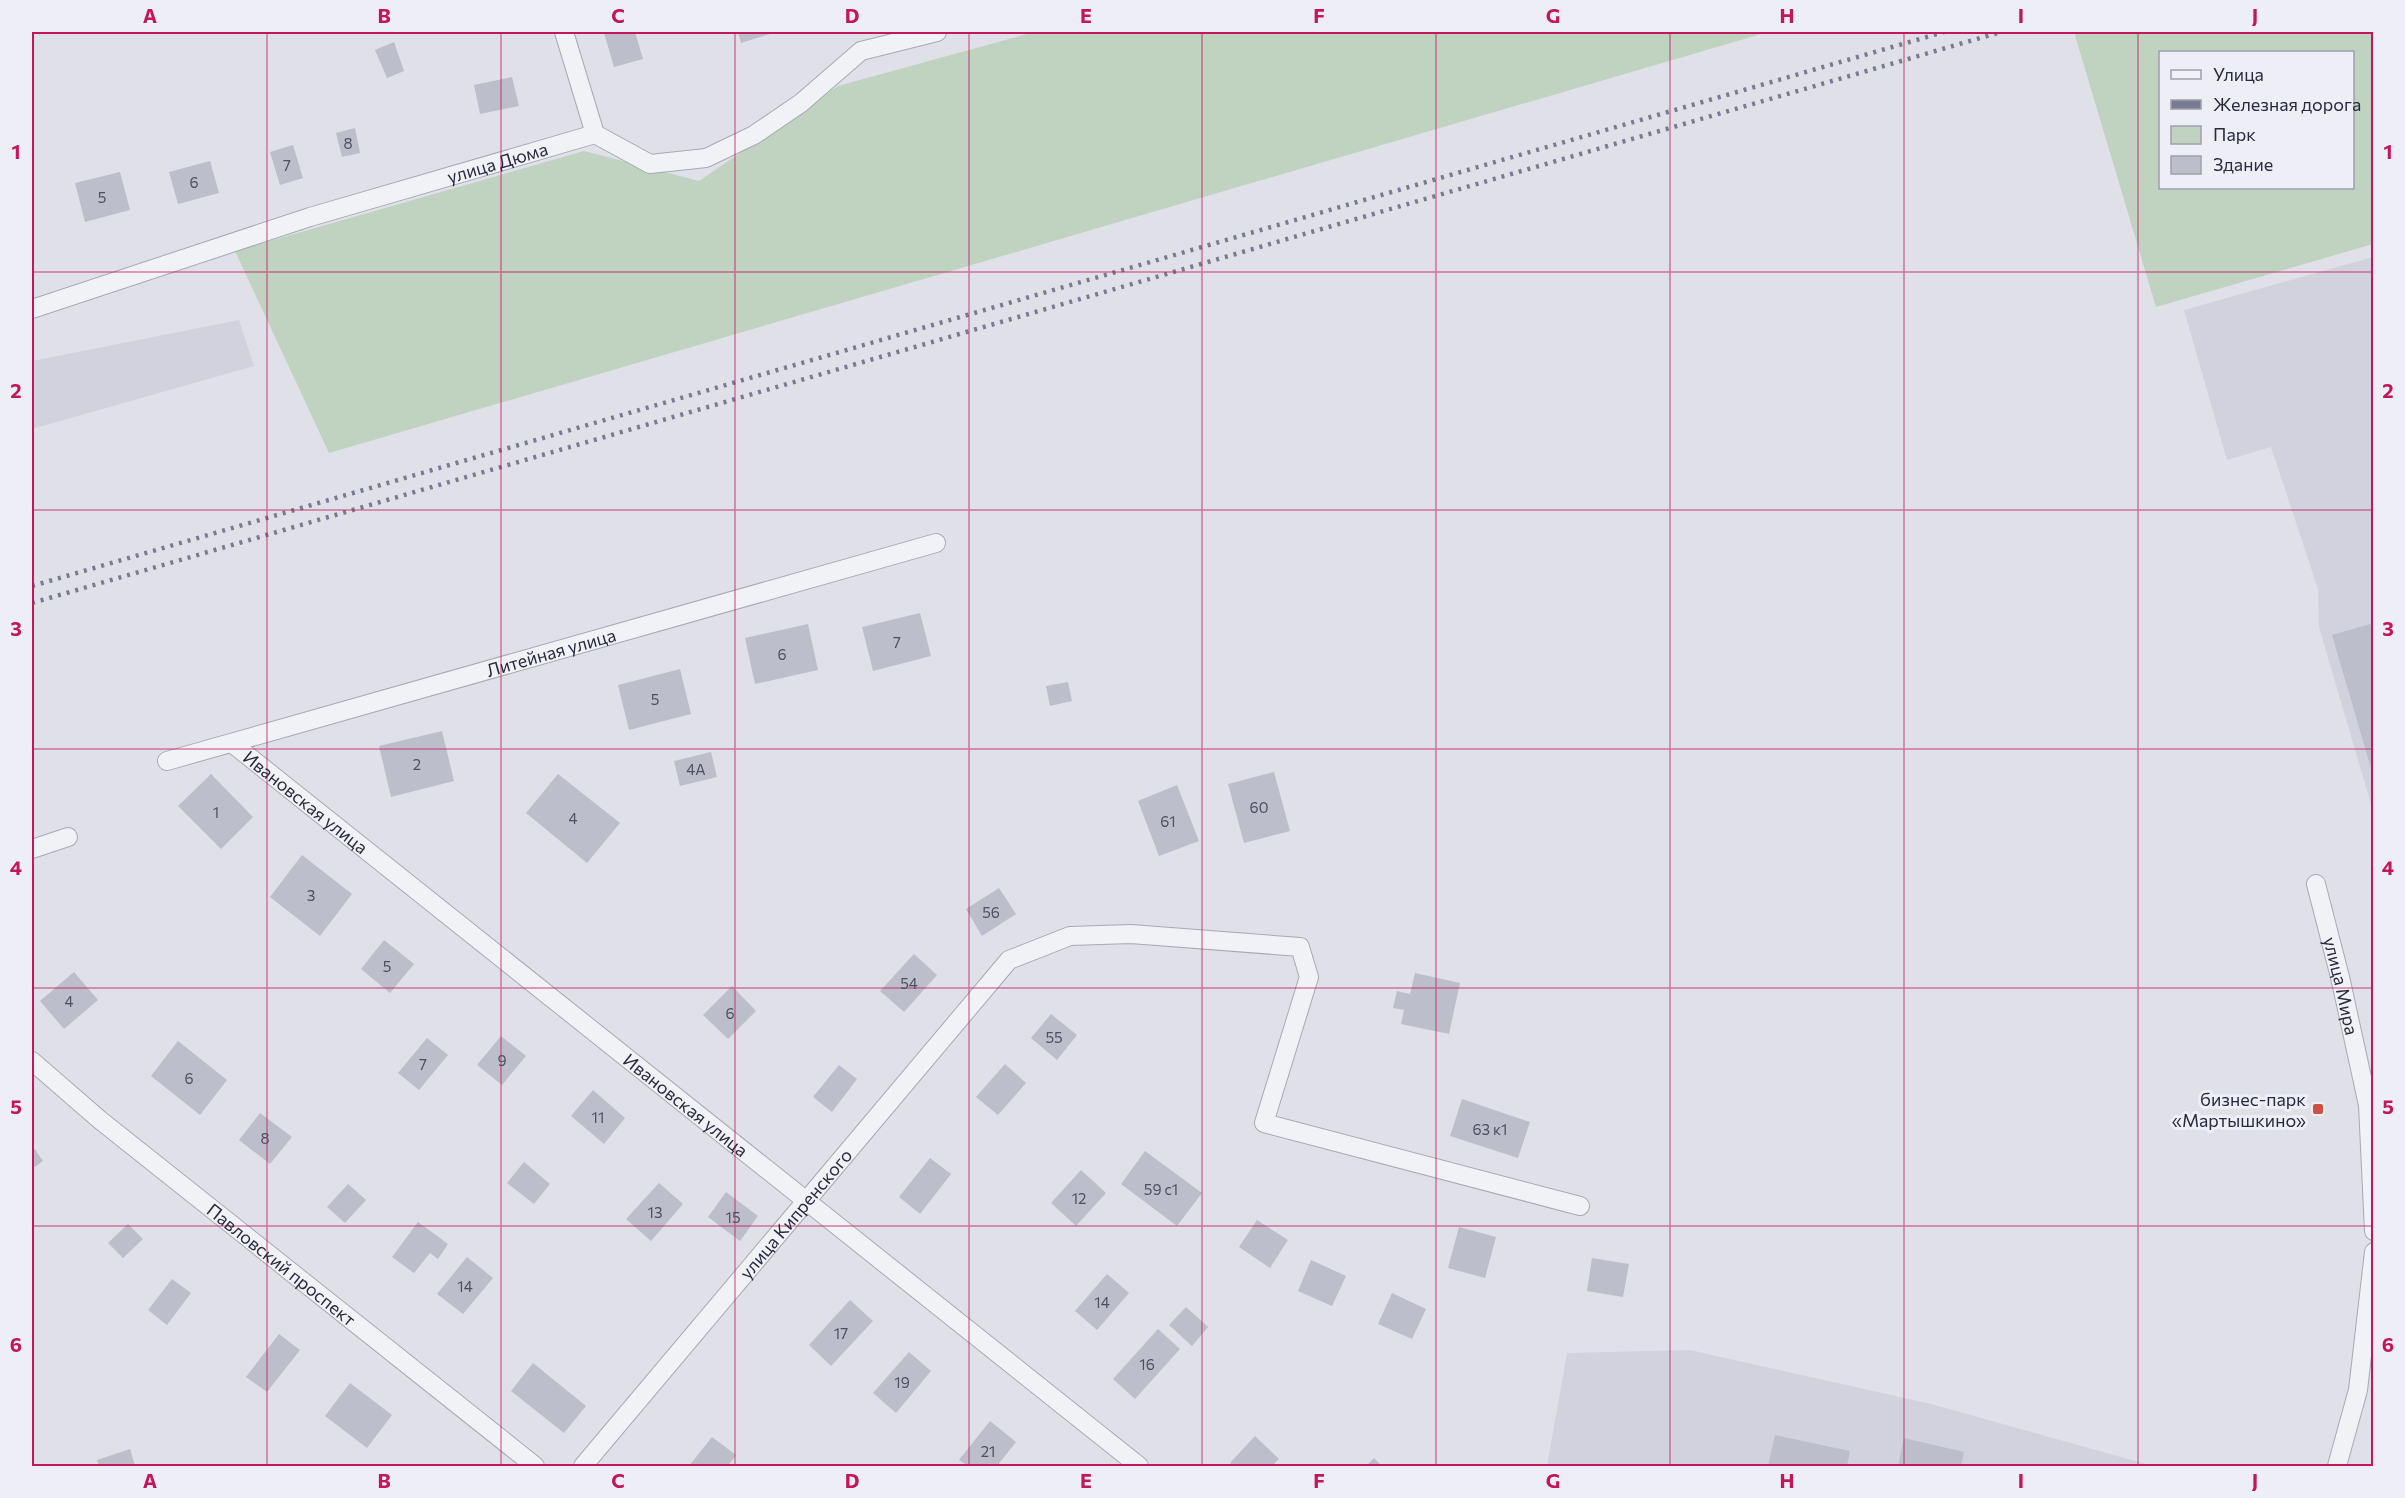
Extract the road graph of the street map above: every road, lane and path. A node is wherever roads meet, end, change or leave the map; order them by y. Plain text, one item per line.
1 (564, 32) edge
2 (937, 32) edge
3 (595, 134) junction
4 (32, 309) edge
5 (936, 543) dead end
6 (233, 744) junction
7 (167, 761) dead end
8 (68, 837) dead end
9 (32, 849) edge
10 (2316, 884) dead end
11 (32, 1061) edge
12 (807, 1203) junction
13 (1581, 1206) dead end
14 (2373, 1231) edge
15 (2373, 1252) edge
16 (536, 1467) edge
17 (583, 1467) edge
18 (1138, 1467) edge
19 (2337, 1467) edge

1 - 3 street
2 - 3 street
3 - 4 street, улица Дюма
5 - 6 street, Литейная улица
6 - 7 street, Литейная улица
6 - 12 street, Ивановская улица
8 - 9 street
10 - 14 street, улица Мира
11 - 16 street, Павловский проспект
12 - 13 street, улица Кипренского
12 - 17 street, улица Кипренского
12 - 18 street, Ивановская улица
15 - 19 street

